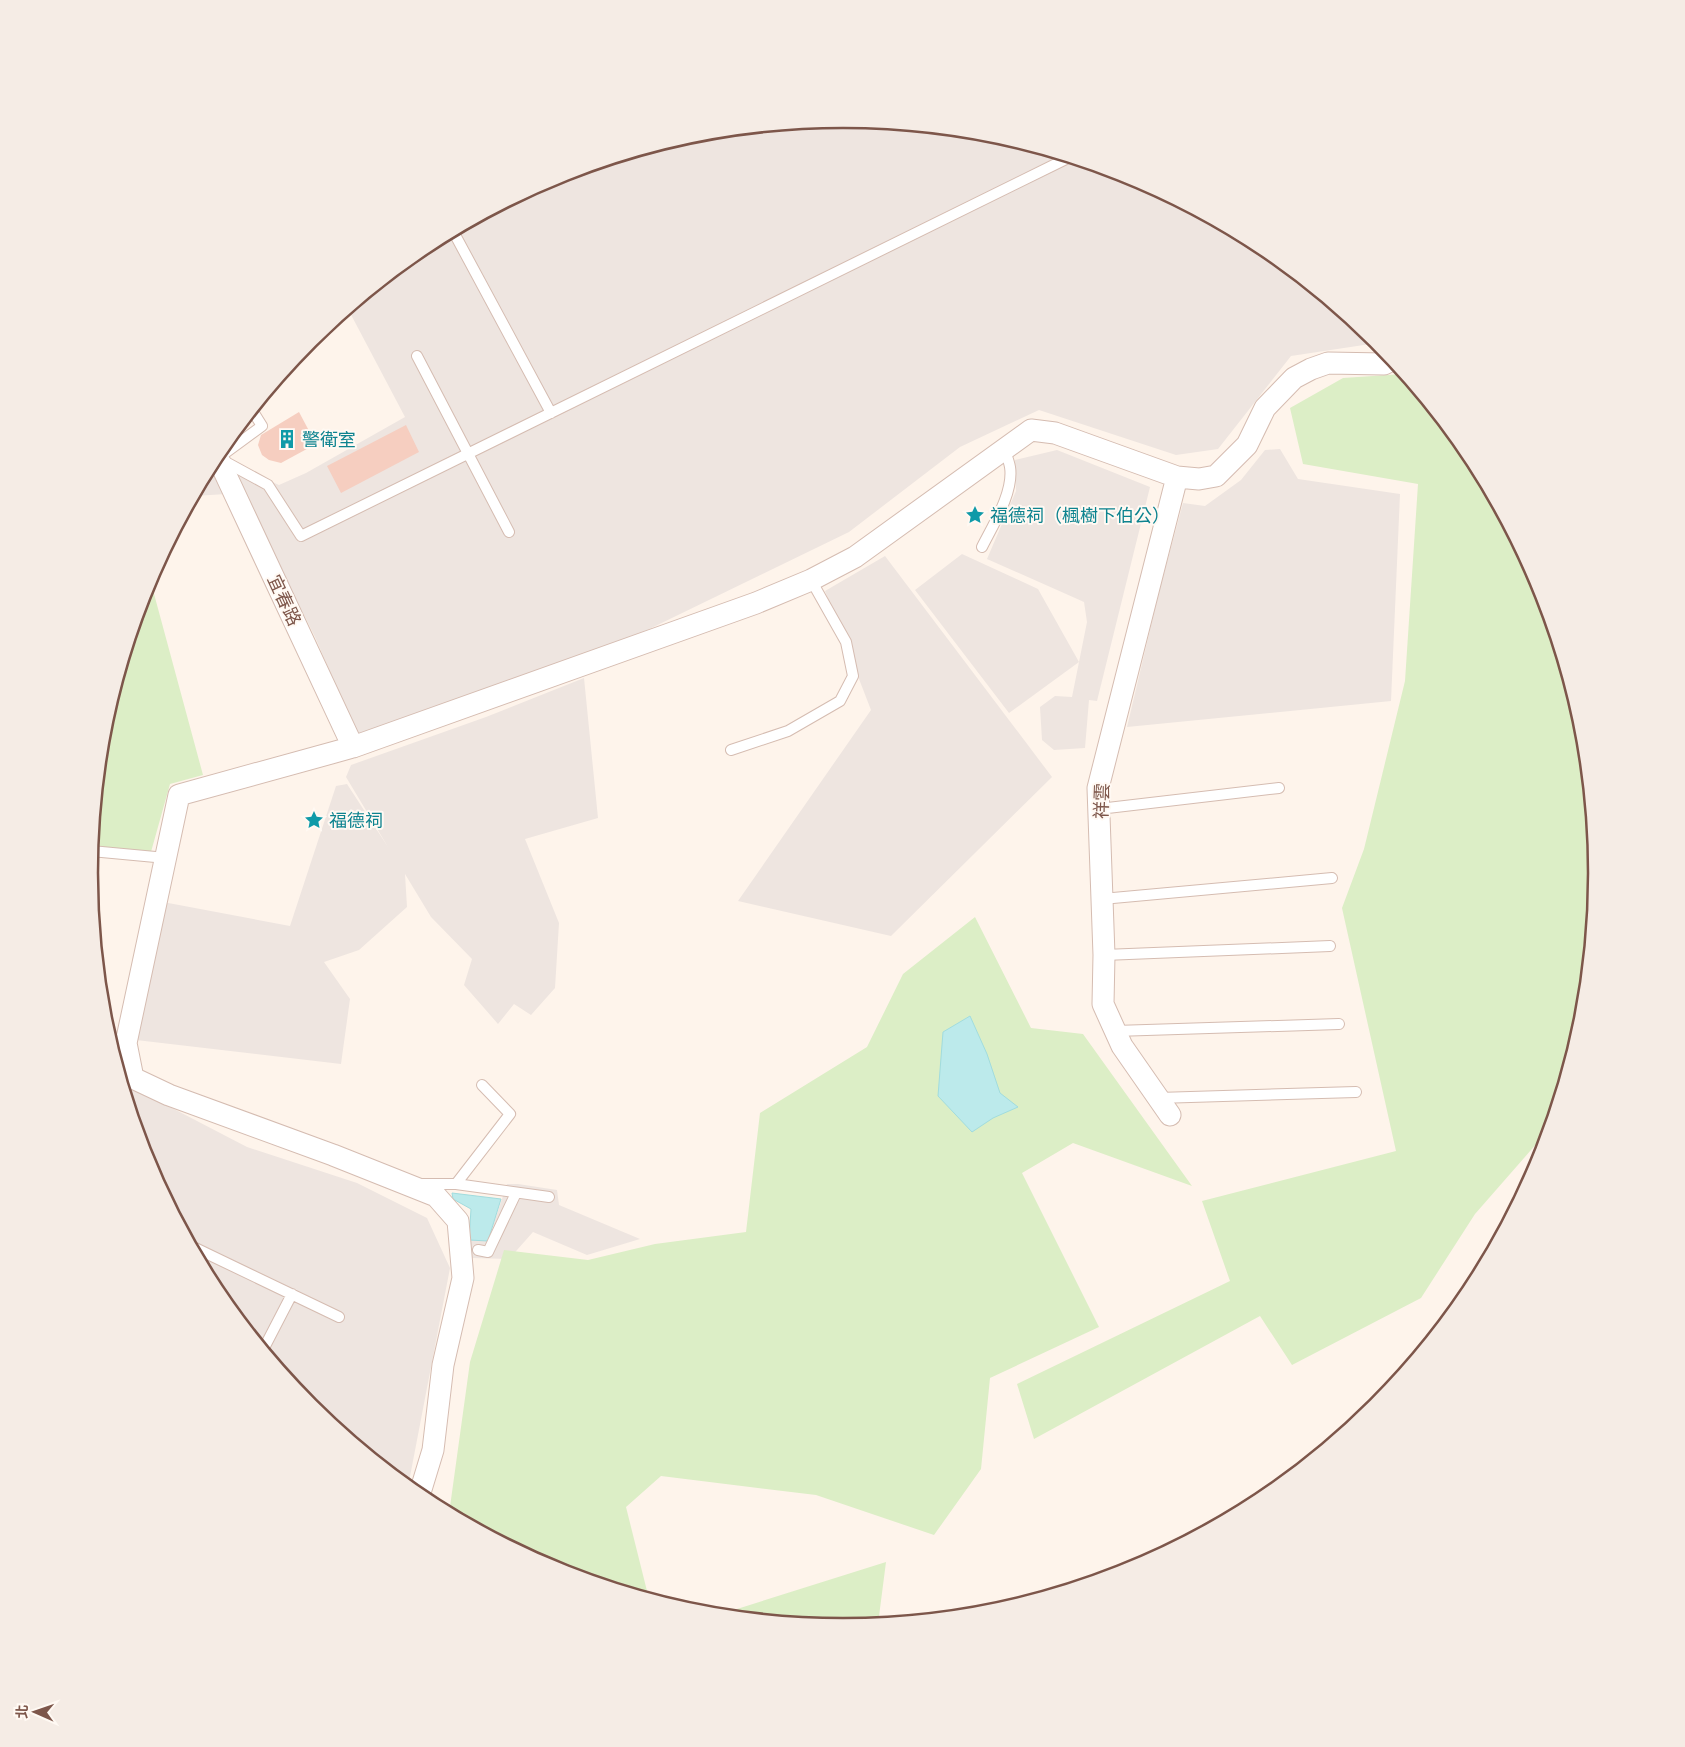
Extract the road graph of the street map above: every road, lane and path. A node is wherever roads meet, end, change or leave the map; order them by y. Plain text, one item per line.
1 (1061, 162) edge
2 (456, 237) edge
3 (417, 356) dead end
4 (1385, 363) edge
5 (551, 413) junction
6 (255, 415) edge
7 (232, 447) edge
8 (1004, 448) junction
9 (468, 454) junction
10 (222, 461) edge
11 (220, 465) edge
12 (1177, 477) junction
13 (509, 532) dead end
14 (982, 546) dead end
15 (812, 580) junction
16 (353, 747) junction
17 (731, 750) dead end
18 (1279, 788) dead end
19 (1099, 809) junction
20 (98, 853) edge
21 (166, 858) junction
22 (1332, 878) dead end
23 (1102, 899) junction
24 (1330, 946) dead end
25 (1104, 955) junction
26 (1339, 1024) dead end
27 (1115, 1031) junction
28 (482, 1086) dead end
29 (1356, 1092) dead end
30 (1164, 1106) joint
31 (456, 1184) junction
32 (407, 1185) junction
33 (516, 1192) junction
34 (549, 1197) dead end
35 (200, 1250) edge
36 (478, 1250) dead end
37 (292, 1294) junction
38 (339, 1317) dead end
39 (266, 1345) edge
40 (421, 1488) edge

1 - 5 lane
2 - 5 lane
3 - 9 lane
4 - 12 street
5 - 9 lane
6 - 7 lane
8 - 12 street
8 - 14 lane
8 - 15 street
9 - 10 lane
9 - 13 lane
11 - 16 street, 宜春路
12 - 19 street, 祥雲
15 - 16 street
15 - 17 lane
16 - 21 street
18 - 19 lane
19 - 23 street, 祥雲
20 - 21 lane
21 - 32 street
22 - 23 lane
23 - 25 street, 祥雲
24 - 25 lane
25 - 27 street, 祥雲
26 - 27 lane
27 - 30 street, 祥雲
28 - 31 lane
29 - 30 lane
31 - 32 lane
31 - 33 lane
32 - 40 street
33 - 34 lane
33 - 36 lane
35 - 37 lane
37 - 38 lane
37 - 39 lane

